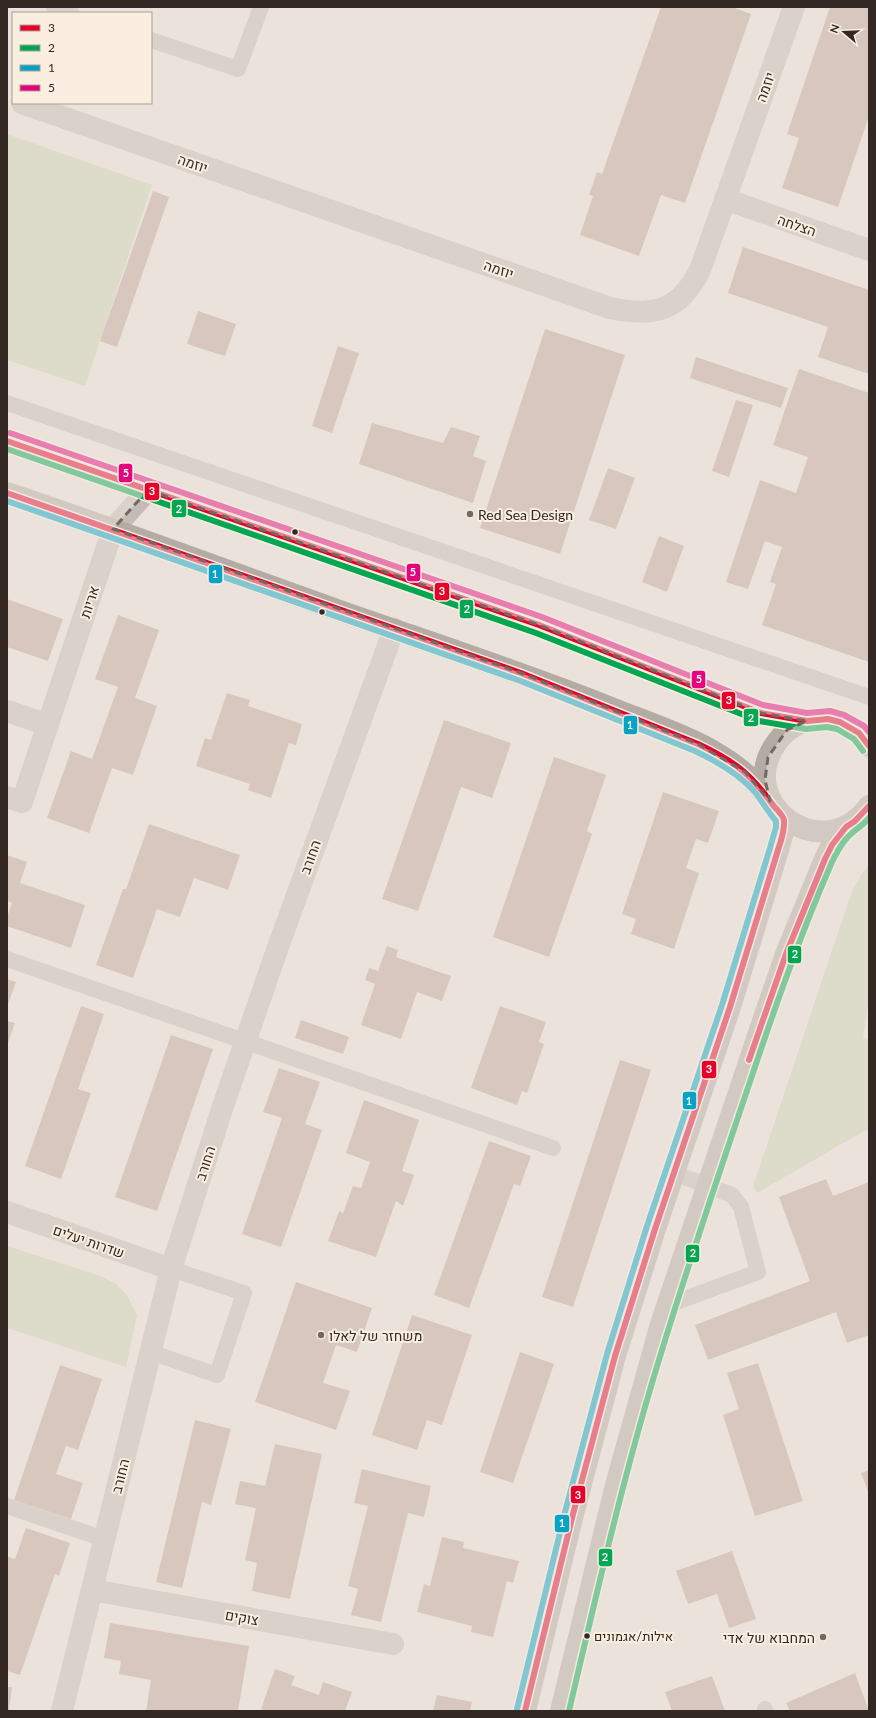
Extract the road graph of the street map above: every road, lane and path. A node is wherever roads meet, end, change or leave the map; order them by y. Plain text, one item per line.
1 (54, 7) edge
2 (261, 7) edge
3 (794, 7) edge
4 (69, 12) edge
5 (152, 40) edge
6 (25, 104) edge
7 (725, 199) junction
8 (869, 250) edge
9 (7, 404) edge
10 (7, 441) edge
11 (148, 490) junction
12 (7, 493) edge
13 (113, 529) junction
14 (394, 629) junction
15 (869, 697) edge
16 (7, 711) edge
17 (807, 721) junction
18 (48, 725) junction
19 (868, 744) edge
20 (7, 797) edge
21 (770, 800) junction
22 (784, 818) junction
23 (860, 818) edge
24 (7, 959) edge
25 (245, 1041) junction
26 (553, 1148) dead end
27 (674, 1173) junction
28 (706, 1186) junction
29 (7, 1212) edge
30 (171, 1269) junction
31 (668, 1305) junction
32 (150, 1352) junction
33 (7, 1506) edge
34 (104, 1539) junction
35 (92, 1590) junction
36 (393, 1644) dead end
37 (62, 1711) edge
38 (525, 1711) edge
39 (561, 1711) edge

1 - 4 lane
2 - 5 lane
3 - 7 street, יוזמה
6 - 7 street, יוזמה
7 - 8 street, הצלחה
9 - 15 lane
10 - 11 street
11 - 13 street, אריות
11 - 17 street
12 - 13 street
13 - 14 street
13 - 18 street, אריות
14 - 21 street
14 - 25 street, החורב
16 - 18 street
17 - 19 street
17 - 21 street
18 - 20 street, אריות
21 - 22 street
22 - 23 street
22 - 27 street
23 - 28 street
24 - 25 lane
25 - 26 lane
25 - 30 street, החורב
27 - 28 lane
27 - 38 street
28 - 31 street
28 - 31 lane
29 - 30 street, שדרות יעלים
30 - 32 street, החורב
30 - 32 lane
31 - 39 street
32 - 34 street, החורב
33 - 34 lane
34 - 35 street, החורב
35 - 36 street, צוקים
35 - 37 street, החורב

